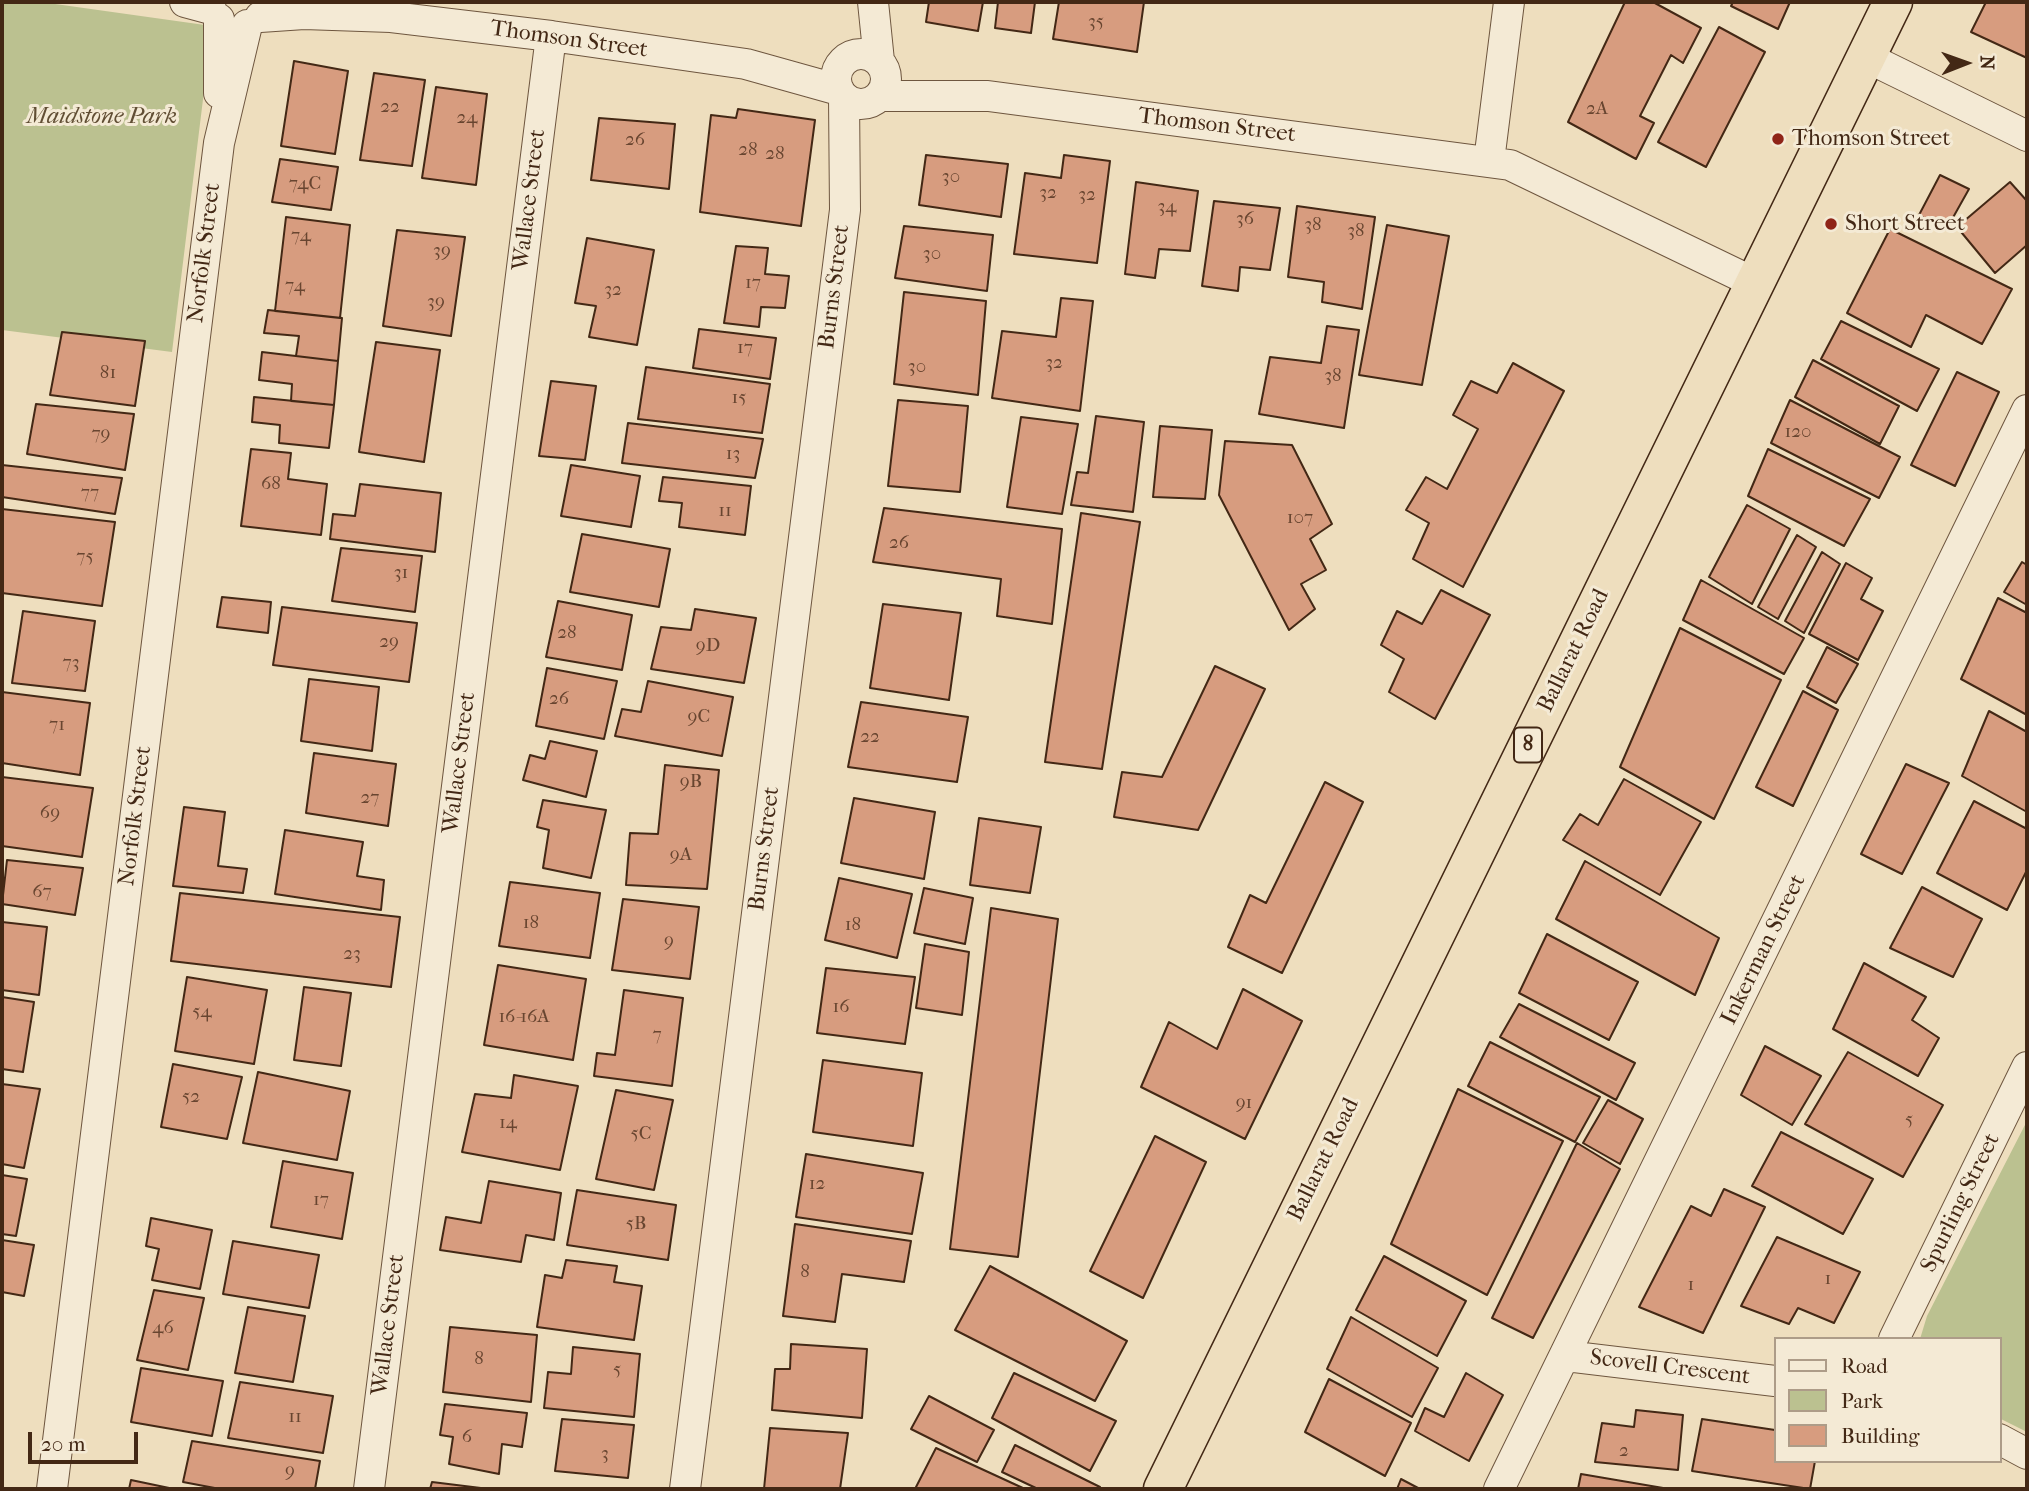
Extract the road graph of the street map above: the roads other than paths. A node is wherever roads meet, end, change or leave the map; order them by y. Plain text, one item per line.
1 (327, 2) edge
2 (872, 2) edge
3 (1508, 2) edge
4 (1893, 2) edge
5 (229, 11) edge
6 (391, 17) junction
7 (551, 36) junction
8 (1866, 57) junction
9 (847, 59) junction
10 (746, 64) junction
11 (866, 85) junction
12 (2027, 136) edge
13 (1489, 161) junction
14 (1755, 283) junction
15 (2027, 410) edge
16 (2027, 1067) edge
17 (1895, 1337) edge
18 (1566, 1356) junction
19 (1773, 1381) edge
20 (2001, 1440) edge
21 (2027, 1454) edge
22 (52, 1489) edge
23 (369, 1489) edge
24 (685, 1489) edge
25 (1163, 1489) edge
26 (1499, 1489) edge

1 - 6 street, Thomson Street
2 - 9 street, Burns Street
2 - 11 street, Burns Street
3 - 13 street
4 - 8 highway, Ballarat Road / 8
5 - 6 street, Thomson Street
5 - 22 street, Norfolk Street
6 - 7 street, Thomson Street
7 - 10 street, Thomson Street
7 - 23 street, Wallace Street
8 - 12 street
8 - 14 highway, Ballarat Road / 8
9 - 10 street, Thomson Street
9 - 11 street, Burns Street
10 - 11 street, Thomson Street
11 - 13 street, Thomson Street
11 - 24 street, Burns Street
13 - 14 street, Thomson Street
14 - 25 highway, Ballarat Road / 8
15 - 18 street, Inkerman Street
16 - 17 street, Spurling Street
18 - 19 street, Scovell Crescent
18 - 26 street, Inkerman Street
20 - 21 street

